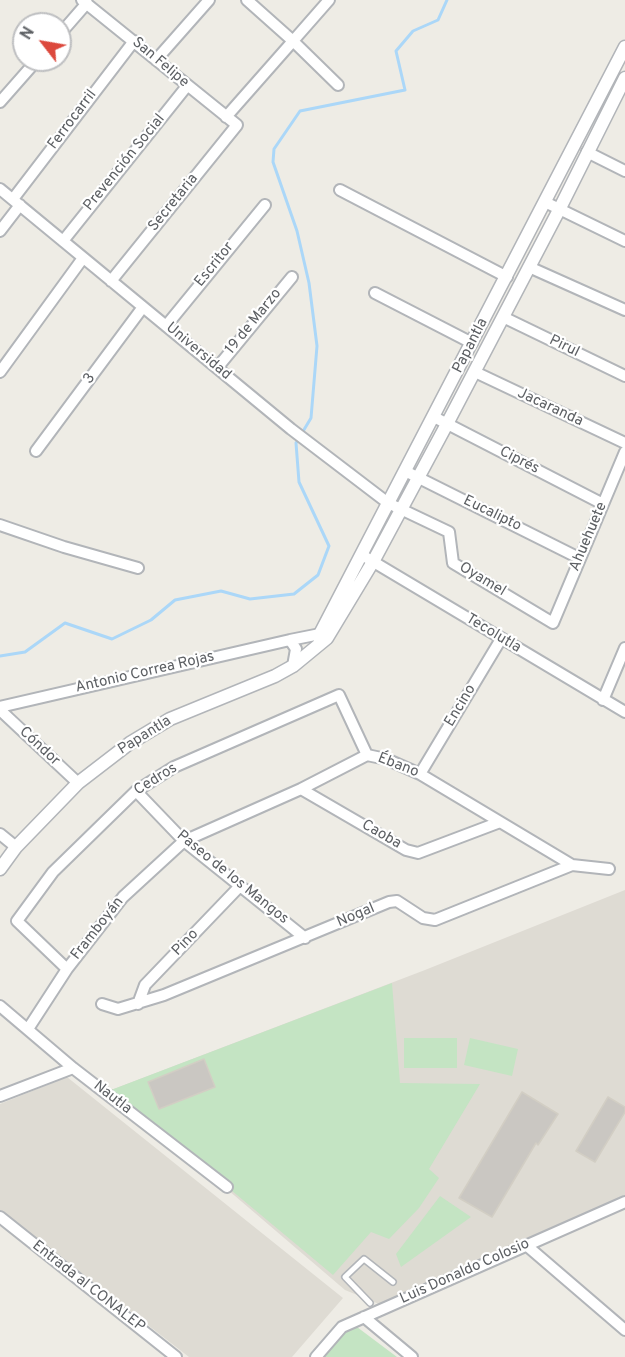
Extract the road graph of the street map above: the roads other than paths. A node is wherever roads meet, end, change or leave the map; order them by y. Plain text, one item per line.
1 (209, 0) edge
2 (247, 0) edge
3 (329, 0) edge
4 (90, 3) edge
5 (72, 22) edge
6 (134, 41) junction
7 (293, 41) junction
8 (625, 47) edge
9 (156, 60) junction
10 (26, 72) edge
11 (625, 78) edge
12 (338, 85) dead end
13 (187, 86) junction
14 (0, 102) edge
15 (226, 117) junction
16 (237, 125) joint
17 (587, 152) junction
18 (625, 171) edge
19 (0, 189) edge
20 (340, 190) dead end
21 (16, 202) junction
22 (545, 202) junction
23 (265, 205) dead end
24 (560, 210) junction
25 (0, 231) edge
26 (63, 241) junction
27 (625, 241) edge
28 (83, 258) junction
29 (529, 267) junction
30 (292, 277) dead end
31 (507, 277) junction
32 (111, 281) junction
33 (375, 293) dead end
34 (143, 307) junction
35 (625, 310) edge
36 (503, 317) junction
37 (166, 326) junction
38 (472, 343) junction
39 (217, 368) junction
40 (0, 372) edge
41 (475, 372) junction
42 (625, 376) edge
43 (434, 417) junction
44 (447, 424) junction
45 (625, 443) edge
46 (36, 451) dead end
47 (625, 452) edge
48 (405, 471) junction
49 (417, 477) junction
50 (388, 503) junction
51 (603, 504) junction
52 (401, 509) junction
53 (0, 525) edge
54 (368, 558) junction
55 (579, 558) junction
56 (138, 568) dead end
57 (553, 623) joint
58 (322, 639) junction
59 (501, 639) junction
60 (290, 640) junction
61 (625, 648) edge
62 (293, 666) junction
63 (603, 700) junction
64 (0, 708) edge
65 (625, 712) edge
66 (367, 755) junction
67 (420, 774) junction
68 (78, 783) junction
69 (301, 789) junction
70 (136, 791) junction
71 (500, 822) junction
72 (0, 834) edge
73 (184, 841) junction
74 (15, 847) junction
75 (572, 865) junction
76 (0, 869) edge
77 (609, 869) dead end
78 (240, 886) junction
79 (305, 938) junction
80 (67, 969) junction
81 (102, 1004) dead end
82 (138, 1004) junction
83 (0, 1006) edge
84 (27, 1029) junction
85 (73, 1068) junction
86 (0, 1096) edge
87 (227, 1187) dead end
88 (625, 1202) edge
89 (2, 1222) edge
90 (526, 1245) junction
91 (393, 1282) dead end
92 (370, 1303) dead end
93 (364, 1317) junction
94 (625, 1330) edge
95 (176, 1357) edge
96 (316, 1357) edge
97 (412, 1357) edge

1 - 9 street
2 - 7 street
3 - 7 street
4 - 5 street
4 - 6 street, San Felipe
6 - 9 street, San Felipe
6 - 21 street, Ferrocarril
7 - 12 street
7 - 15 street
8 - 22 street, Papantla
9 - 13 street, San Felipe
10 - 14 street
11 - 17 street, Papantla
13 - 15 street, San Felipe
13 - 26 street, Prevención Social
15 - 16 street, San Felipe
16 - 32 street, Secretaria
17 - 18 street
17 - 24 street, Papantla
19 - 21 street, Universidad
20 - 31 street
21 - 25 street, Ferrocarril
21 - 26 street, Universidad
22 - 24 street
22 - 31 street, Papantla
23 - 37 street, Escritor
24 - 27 street
24 - 29 street, Papantla
26 - 28 street, Universidad
28 - 32 street, Universidad
28 - 40 street
29 - 35 street
29 - 36 street, Papantla
30 - 39 street, 19 de Marzo
31 - 38 street, Papantla
32 - 34 street, Universidad
33 - 38 street
34 - 37 street, Universidad
34 - 46 street, 3
36 - 41 street, Papantla
36 - 42 street, Pirul
37 - 39 street, Universidad
38 - 43 street, Papantla
39 - 50 street, Universidad
41 - 44 street, Papantla
41 - 45 street, Jacaranda
43 - 44 street, Ciprés
43 - 48 street, Papantla
44 - 49 street, Papantla
44 - 51 street, Ciprés
47 - 51 street, Ahuehuete
48 - 49 street, Eucalipto
48 - 50 street, Papantla
49 - 52 street, Papantla
49 - 55 street, Eucalipto
50 - 52 street, Universidad
50 - 54 street, Papantla
51 - 55 street, Ahuehuete
52 - 54 street, Papantla
52 - 57 street, Oyamel
53 - 56 street
54 - 58 street, Papantla
54 - 59 street, Tecolutla
55 - 57 street, Ahuehuete
58 - 60 street, Antonio Correa Rojas
58 - 62 street, Papantla
59 - 63 street, Tecolutla
59 - 67 street, Encino
60 - 62 street
60 - 64 street, Antonio Correa Rojas
61 - 63 street
62 - 68 street, Papantla
63 - 65 street, Tecolutla
64 - 68 street, Cóndor
66 - 67 street, Ébano
66 - 69 street, Ébano
66 - 70 street, Cedros
67 - 71 street, Ébano
68 - 74 street, Papantla
69 - 71 street, Caoba
69 - 73 street, Ébano
70 - 73 street, Paseo de los Mangos
70 - 80 street, Cedros
71 - 75 street, Ébano
72 - 74 street
73 - 78 street, Paseo de los Mangos
73 - 80 street, Framboyán
74 - 76 street, Papantla
75 - 77 street, Nogal
75 - 79 street, Nogal
78 - 79 street, Paseo de los Mangos
78 - 82 street, Pino
79 - 82 street, Nogal
80 - 84 street, Framboyán
81 - 82 street, Nogal
83 - 84 street, Nautla
84 - 85 street, Nautla
85 - 86 street
85 - 87 street, Nautla
88 - 90 street, Luis Donaldo Colosio
89 - 95 street, Entrada al CONALEP
90 - 93 street, Luis Donaldo Colosio
90 - 94 street
91 - 92 lane
93 - 96 street, Luis Donaldo Colosio
93 - 97 street

